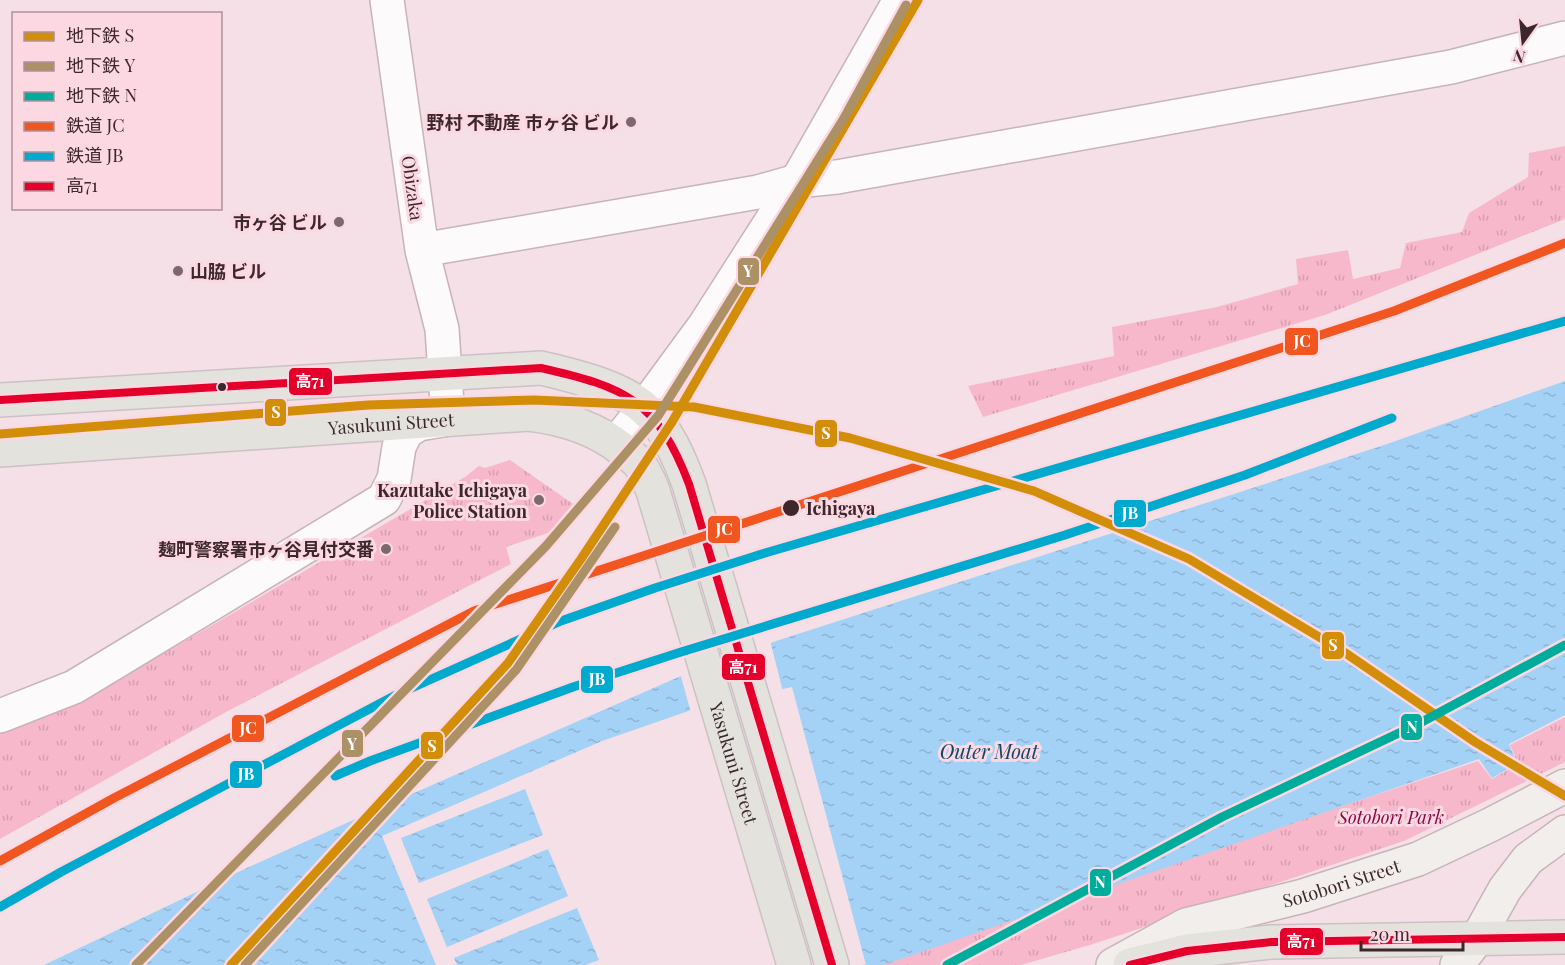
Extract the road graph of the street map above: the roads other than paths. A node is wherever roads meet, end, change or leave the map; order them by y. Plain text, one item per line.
1 (387, 0) edge
2 (900, 0) edge
3 (1565, 38) edge
4 (797, 181) junction
5 (422, 250) junction
6 (445, 374) junction
7 (0, 400) edge
8 (644, 408) junction
9 (448, 419) junction
10 (0, 450) edge
11 (627, 453) junction
12 (0, 716) edge
13 (1565, 786) edge
14 (1565, 832) edge
15 (1565, 936) edge
16 (1477, 939) junction
17 (794, 965) edge
18 (832, 965) edge
19 (1113, 965) edge
20 (1130, 965) edge
21 (1457, 965) edge

1 - 5 street, Obizaka
2 - 4 street
3 - 4 street
4 - 5 street
4 - 8 street
5 - 6 street, Obizaka
6 - 7 main road, Yasukuni Street
6 - 8 main road, Yasukuni Street
6 - 9 street, Obizaka
8 - 11 street
8 - 18 main road, Yasukuni Street
9 - 10 main road, Yasukuni Street
9 - 11 main road, Yasukuni Street
9 - 12 street
11 - 17 main road, Yasukuni Street
13 - 19 main road, Sotobori Street
14 - 16 main road
15 - 16 main road
16 - 20 main road
16 - 21 main road

